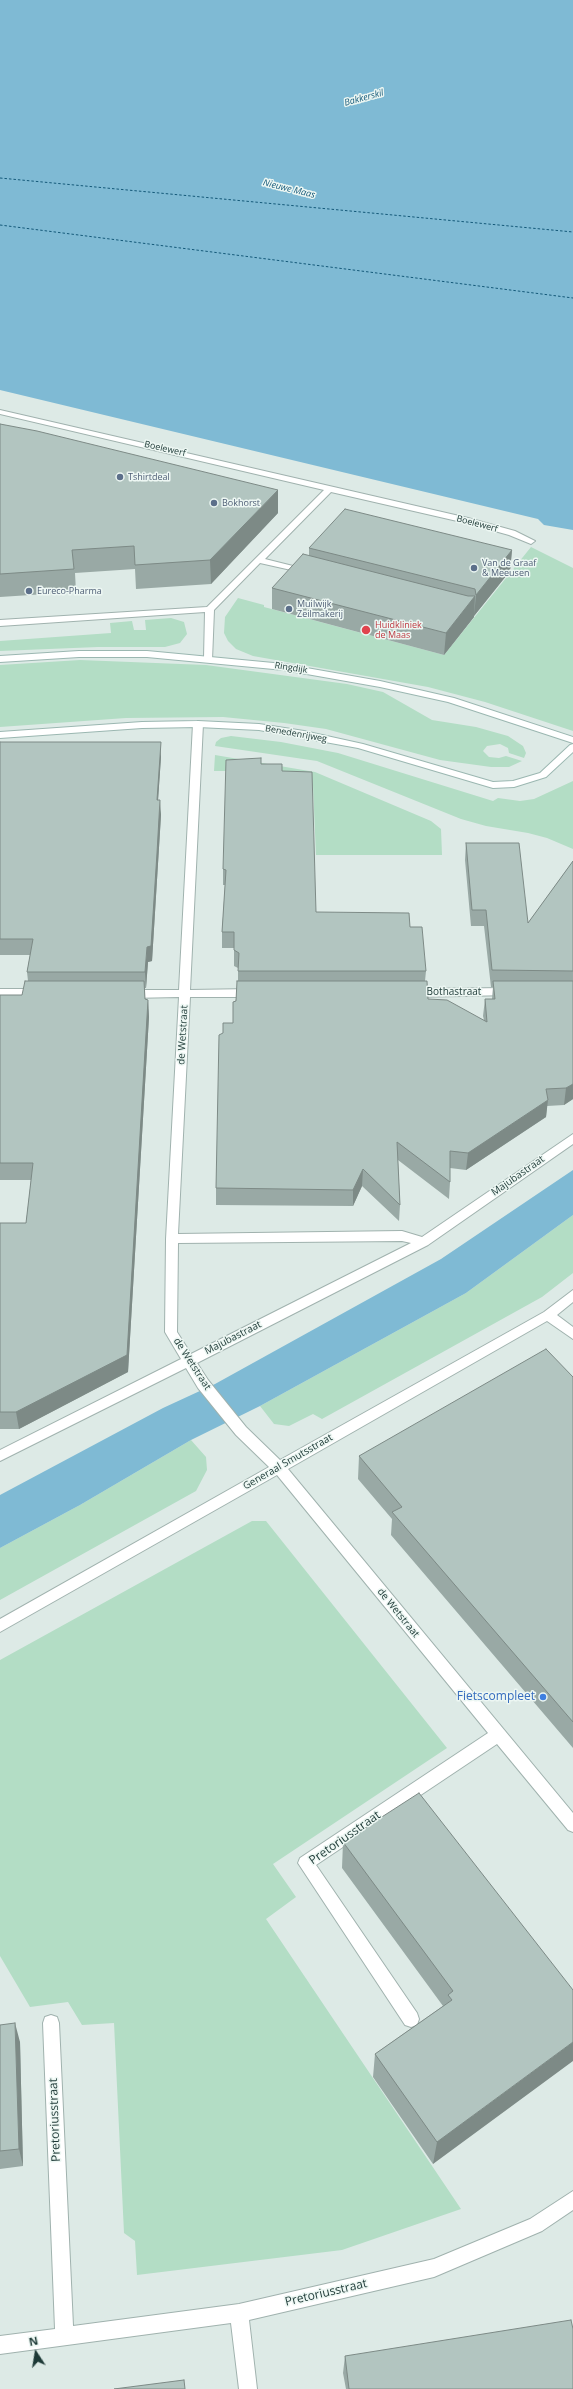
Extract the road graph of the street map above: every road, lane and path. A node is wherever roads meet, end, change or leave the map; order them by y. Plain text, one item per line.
1 (0, 412) edge
2 (330, 488) junction
3 (531, 541) dead end
4 (259, 560) junction
5 (312, 573) edge
6 (210, 609) junction
7 (0, 623) edge
8 (209, 658) junction
9 (0, 659) edge
10 (198, 724) junction
11 (0, 735) edge
12 (573, 740) edge
13 (573, 747) edge
14 (517, 992) edge
15 (0, 993) edge
16 (46, 993) edge
17 (264, 993) edge
18 (398, 993) edge
19 (116, 994) edge
20 (185, 994) junction
21 (573, 1138) edge
22 (172, 1239) junction
23 (424, 1242) junction
24 (573, 1295) edge
25 (548, 1315) junction
26 (573, 1334) edge
27 (188, 1361) junction
28 (0, 1456) edge
29 (278, 1467) junction
30 (0, 1626) edge
31 (498, 1735) junction
32 (573, 1825) edge
33 (411, 2019) dead end
34 (51, 2023) dead end
35 (573, 2200) edge
36 (239, 2312) junction
37 (64, 2337) junction
38 (0, 2345) edge
39 (248, 2389) edge

1 - 2 street, Boelewerf
2 - 3 street, Boelewerf
2 - 4 street
4 - 5 street
4 - 6 street
6 - 7 street
6 - 8 street
8 - 9 street, Ringdijk
8 - 12 street, Ringdijk
10 - 11 street, Benedenrijweg
10 - 13 street, Benedenrijweg
10 - 20 street, de Wetstraat
14 - 18 street, Bothastraat
15 - 16 street
17 - 20 street
19 - 20 street
20 - 22 street, de Wetstraat
21 - 23 street, Majubastraat
22 - 23 street
22 - 27 street, de Wetstraat
23 - 27 street, Majubastraat
24 - 25 street, Generaal Smutsstraat
25 - 26 street
25 - 29 street, Generaal Smutsstraat
27 - 28 street, Majubastraat
27 - 29 street, de Wetstraat
29 - 30 street, Generaal Smutsstraat
29 - 31 street, de Wetstraat
31 - 32 street, de Wetstraat
31 - 33 street, Pretoriusstraat
34 - 37 street, Pretoriusstraat
35 - 36 street, Pretoriusstraat
36 - 37 street, Pretoriusstraat
36 - 39 street
37 - 38 street, Pretoriusstraat

